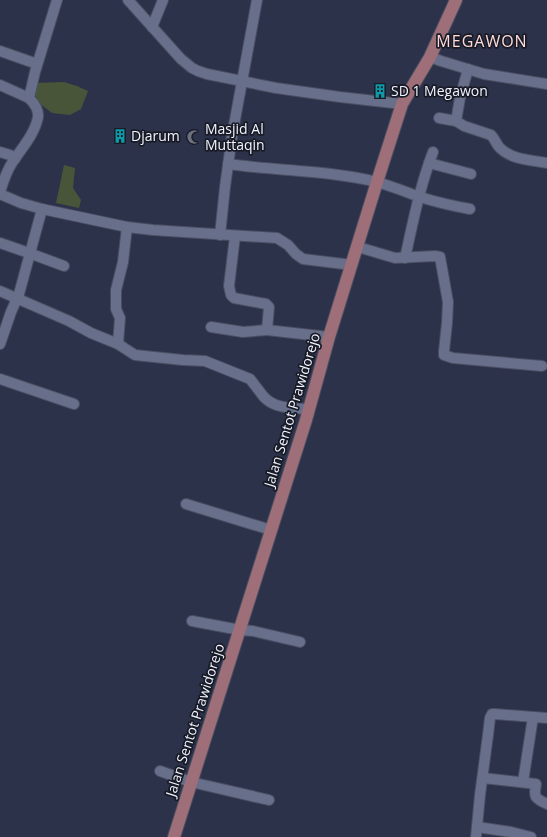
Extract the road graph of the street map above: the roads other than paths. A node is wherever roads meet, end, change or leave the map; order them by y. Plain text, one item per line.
1 (57, 0) edge
2 (128, 0) edge
3 (163, 0) edge
4 (257, 0) edge
5 (456, 0) edge
6 (152, 27) junction
7 (0, 51) edge
8 (430, 57) junction
9 (37, 64) junction
10 (468, 69) junction
11 (242, 81) junction
12 (547, 84) edge
13 (0, 85) edge
14 (29, 98) junction
15 (402, 104) junction
16 (439, 118) dead end
17 (456, 121) junction
18 (0, 152) edge
19 (433, 152) dead end
20 (15, 159) junction
21 (429, 163) junction
22 (547, 163) edge
23 (228, 164) junction
24 (471, 174) dead end
25 (377, 182) junction
26 (1, 196) edge
27 (418, 196) junction
28 (42, 209) junction
29 (470, 209) dead end
30 (127, 227) junction
31 (220, 235) junction
32 (235, 236) junction
33 (0, 243) edge
34 (358, 247) junction
35 (29, 253) junction
36 (405, 258) junction
37 (352, 265) junction
38 (64, 266) dead end
39 (0, 291) edge
40 (17, 298) junction
41 (210, 327) dead end
42 (267, 330) junction
43 (329, 337) junction
44 (0, 344) edge
45 (118, 344) junction
46 (542, 366) dead end
47 (0, 379) edge
48 (74, 404) dead end
49 (309, 409) junction
50 (186, 504) dead end
51 (271, 530) junction
52 (192, 621) dead end
53 (240, 630) junction
54 (300, 642) dead end
55 (533, 717) junction
56 (547, 718) edge
57 (160, 771) dead end
58 (483, 778) junction
59 (191, 782) junction
60 (523, 782) junction
61 (270, 800) dead end
62 (547, 804) edge
63 (477, 832) edge
64 (174, 837) edge
65 (531, 837) edge

1 - 9 street
2 - 6 street
3 - 6 street
4 - 11 street
5 - 8 main road, Jalan Sentot Prawidorejo
6 - 11 street
7 - 9 street
8 - 10 street
8 - 15 main road, Jalan Sentot Prawidorejo
9 - 14 street
10 - 12 street
10 - 17 street
11 - 15 street
11 - 23 street
13 - 14 street
14 - 20 street
15 - 25 main road, Jalan Sentot Prawidorejo
16 - 17 street
17 - 22 street
18 - 20 street
19 - 21 street
20 - 26 street
21 - 24 street
21 - 27 street
23 - 25 street
23 - 31 street
25 - 27 street
25 - 34 main road, Jalan Sentot Prawidorejo
26 - 28 street
27 - 29 street
27 - 36 street
28 - 30 street
28 - 35 street
30 - 31 street
30 - 45 street
31 - 32 street
32 - 37 street
32 - 42 street
33 - 35 street
34 - 36 street
34 - 37 main road, Jalan Sentot Prawidorejo
35 - 38 street
35 - 40 street
36 - 46 street
37 - 43 main road, Jalan Sentot Prawidorejo
39 - 40 street
40 - 44 street
40 - 45 street
41 - 42 street
42 - 43 street
43 - 49 main road, Jalan Sentot Prawidorejo
45 - 49 street
47 - 48 street
49 - 51 main road, Jalan Sentot Prawidorejo
50 - 51 street
51 - 53 main road, Jalan Sentot Prawidorejo
52 - 53 street
53 - 54 street
53 - 59 main road, Jalan Sentot Prawidorejo
55 - 56 street
55 - 58 street
55 - 60 street
57 - 59 street
58 - 60 street
58 - 63 street
59 - 61 street
59 - 64 main road, Jalan Sentot Prawidorejo
60 - 62 street
63 - 65 street

